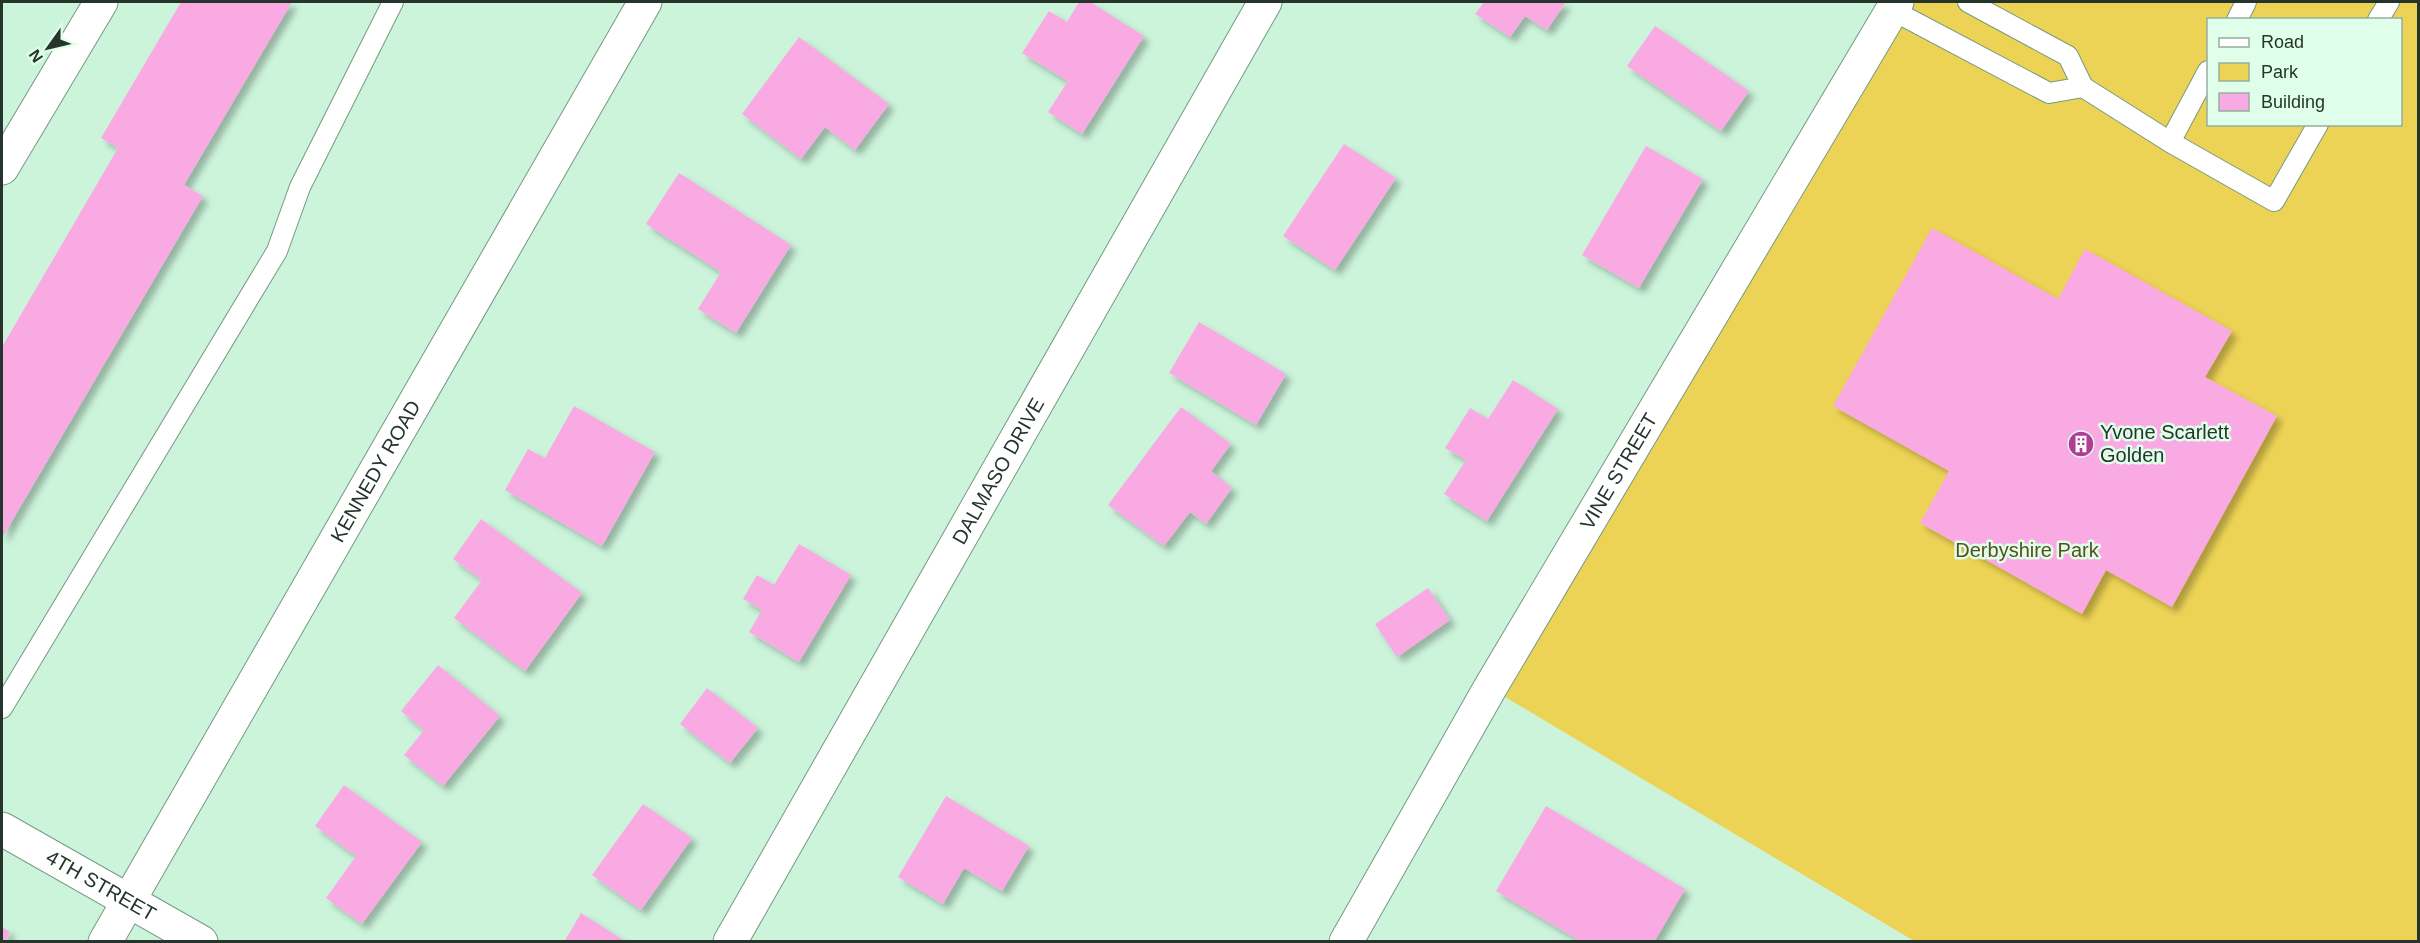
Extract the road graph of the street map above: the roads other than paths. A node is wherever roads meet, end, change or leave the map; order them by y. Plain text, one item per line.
1 (100, 2) edge
2 (393, 2) edge
3 (645, 2) edge
4 (1265, 2) edge
5 (1968, 2) edge
6 (2246, 2) edge
7 (2389, 2) edge
8 (1894, 6) edge
9 (2237, 18) edge
10 (2379, 18) edge
11 (2207, 73) edge
12 (2083, 87) junction
13 (2317, 126) edge
14 (2170, 142) junction
15 (2, 168) edge
16 (2, 708) edge
17 (2, 829) edge
18 (130, 900) junction
19 (105, 942) edge
20 (201, 942) edge
21 (730, 942) edge
22 (1346, 942) edge

1 - 15 street
2 - 16 lane
3 - 18 street, KENNEDY ROAD
4 - 21 street, DALMASO DRIVE
5 - 12 lane
6 - 9 lane
7 - 10 lane
8 - 12 lane
8 - 22 street, VINE STREET
11 - 14 lane
12 - 14 lane
13 - 14 lane
17 - 18 street, 4TH STREET
18 - 19 street, KENNEDY ROAD
18 - 20 street, 4TH STREET

